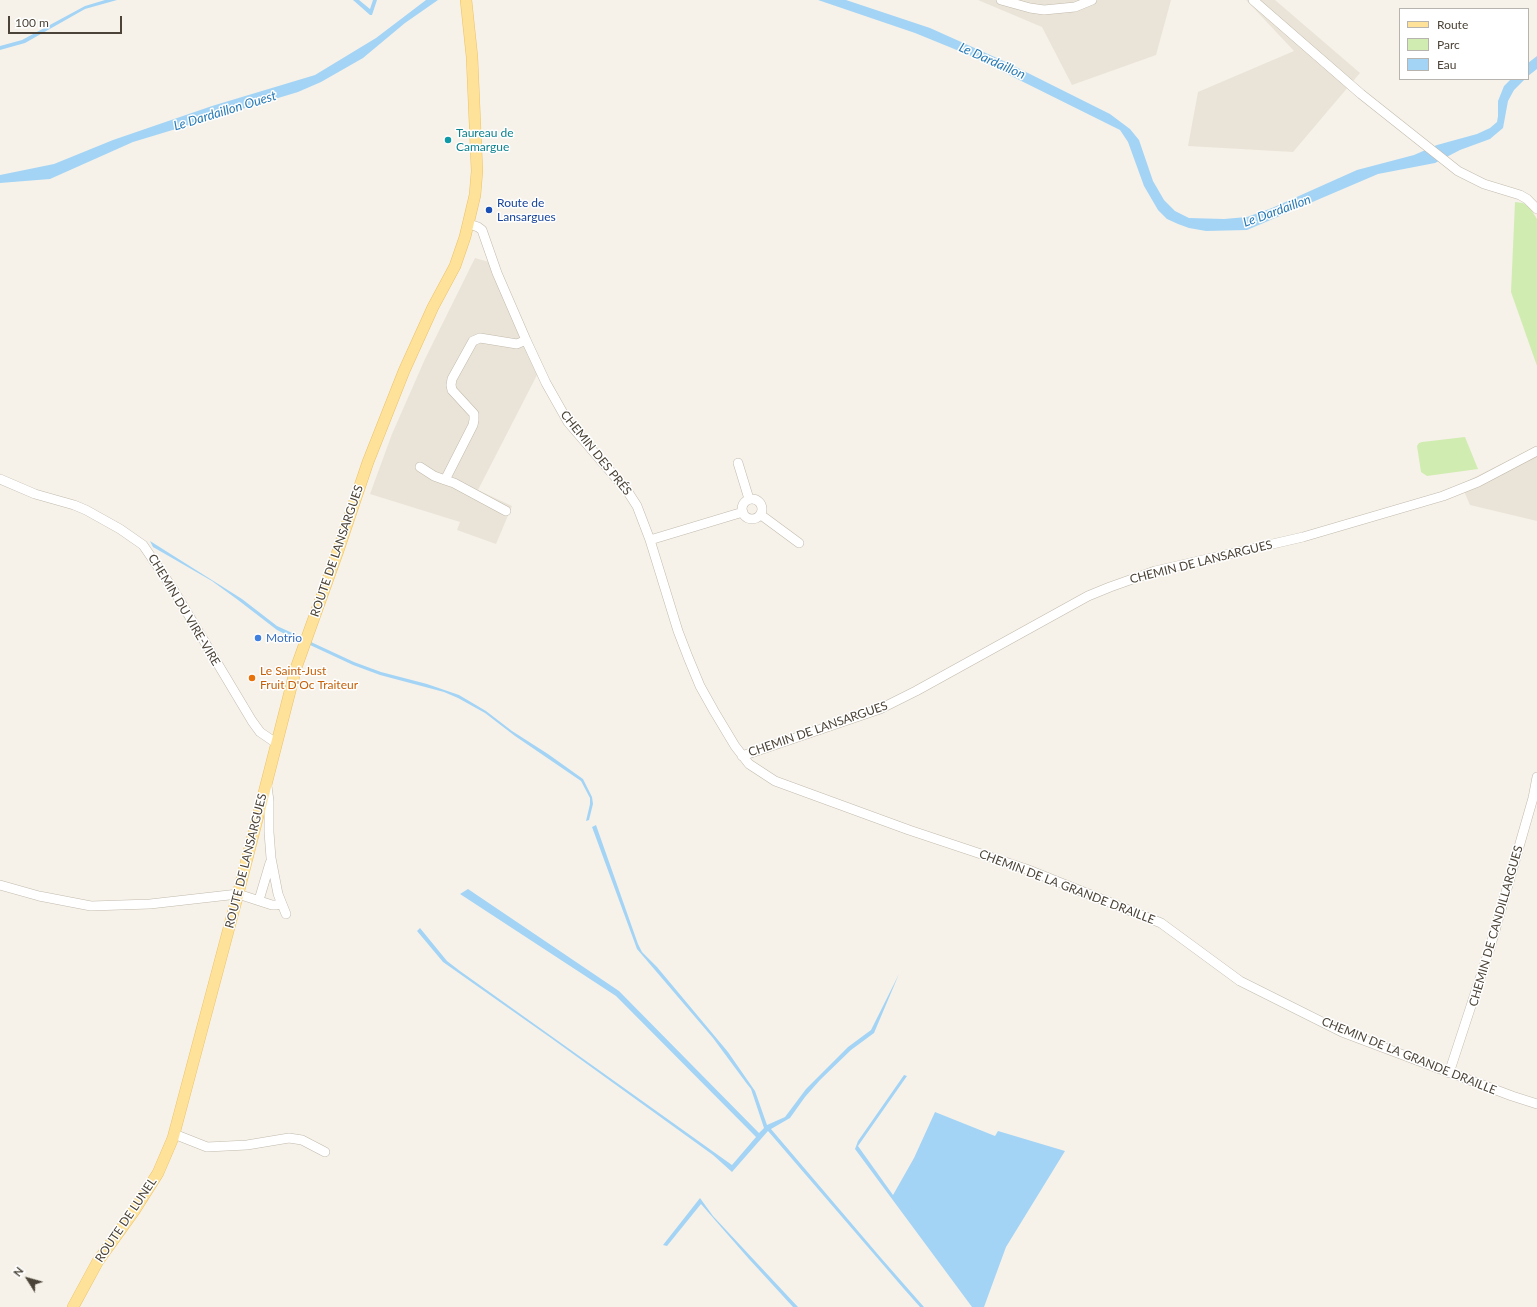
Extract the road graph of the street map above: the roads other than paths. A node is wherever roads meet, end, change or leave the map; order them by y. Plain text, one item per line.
1 (466, 0) edge
2 (1001, 0) edge
3 (1092, 0) edge
4 (1253, 0) edge
5 (1532, 199) edge
6 (1537, 209) edge
7 (469, 224) junction
8 (526, 340) junction
9 (1537, 451) edge
10 (738, 463) dead end
11 (420, 467) dead end
12 (0, 479) edge
13 (445, 480) junction
14 (749, 499) junction
15 (506, 511) dead end
16 (742, 512) junction
17 (761, 515) junction
18 (650, 540) junction
19 (799, 543) dead end
20 (276, 743) junction
21 (742, 756) junction
22 (1537, 777) edge
23 (266, 781) junction
24 (271, 858) junction
25 (0, 885) edge
26 (238, 894) junction
27 (259, 900) junction
28 (281, 903) junction
29 (286, 914) dead end
30 (1449, 1073) junction
31 (1537, 1104) edge
32 (175, 1132) junction
33 (325, 1152) dead end
34 (73, 1307) edge

1 - 7 main road, ROUTE DE LANSARGUES
2 - 3 street
4 - 5 street
5 - 6 street
7 - 8 street, CHEMIN DES PRÉS
7 - 20 main road, ROUTE DE LANSARGUES
8 - 13 street
8 - 18 street, CHEMIN DES PRÉS
9 - 21 street, CHEMIN DE LANSARGUES
10 - 14 street
11 - 13 street
12 - 20 street, CHEMIN DU VIRE-VIRE
13 - 15 street
14 - 16 street
14 - 17 street
16 - 17 street
16 - 18 street
17 - 19 street
18 - 21 street, CHEMIN DES PRÉS
20 - 23 main road, ROUTE DE LANSARGUES
21 - 30 street, CHEMIN DE LA GRANDE DRAILLE
22 - 30 street, CHEMIN DE CANDILLARGUES
23 - 24 street
23 - 26 main road, ROUTE DE LANSARGUES
24 - 27 street
24 - 28 street
25 - 26 street
26 - 27 street
26 - 32 main road, ROUTE DE LANSARGUES
27 - 28 street
28 - 29 street
30 - 31 street, CHEMIN DE LA GRANDE DRAILLE
32 - 33 street
32 - 34 main road, ROUTE DE LUNEL

